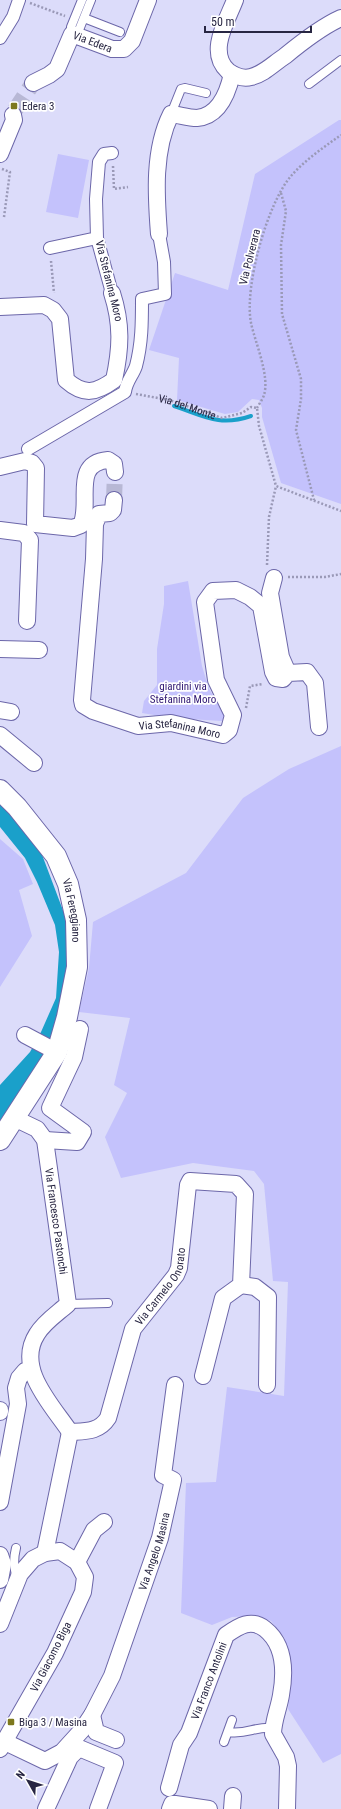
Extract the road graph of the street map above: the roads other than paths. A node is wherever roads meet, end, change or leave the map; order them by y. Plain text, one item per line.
1 (82, 0) edge
2 (92, 0) edge
3 (148, 0) edge
4 (235, 0) edge
5 (22, 1) edge
6 (84, 18) junction
7 (341, 18) edge
8 (120, 32) dead end
9 (73, 36) junction
10 (0, 38) edge
11 (341, 60) edge
12 (232, 74) junction
13 (33, 84) tunnel mouth
14 (309, 84) dead end
15 (206, 93) dead end
16 (171, 114) junction
17 (0, 142) edge
18 (112, 153) road end
19 (0, 154) edge
20 (159, 234) joint
21 (97, 238) junction
22 (50, 248) road end
23 (112, 293) joint
24 (0, 308) edge
25 (28, 449) dead end
26 (0, 467) edge
27 (115, 472) dead end
28 (114, 500) tunnel mouth
29 (0, 530) edge
30 (271, 574) road end
31 (27, 621) dead end
32 (0, 649) edge
33 (39, 650) dead end
34 (282, 675) junction
35 (319, 727) dead end
36 (0, 735) edge
37 (34, 763) dead end
38 (0, 790) edge
39 (80, 1029) dead end
40 (30, 1037) dead end
41 (54, 1050) junction
42 (5, 1125) edge
43 (45, 1140) junction
44 (241, 1285) junction
45 (108, 1303) dead end
46 (68, 1304) junction
47 (31, 1370) junction
48 (204, 1376) dead end
49 (175, 1385) dead end
50 (268, 1385) dead end
51 (70, 1432) junction
52 (0, 1502) edge
53 (104, 1522) dead end
54 (16, 1548) dead end
55 (45, 1553) junction
56 (0, 1555) edge
57 (77, 1562) junction
58 (0, 1580) edge
59 (18, 1580) junction
60 (0, 1624) edge
61 (92, 1715) junction
62 (232, 1720) dead end
63 (273, 1728) junction
64 (228, 1732) junction
65 (116, 1740) dead end
66 (224, 1742) dead end
67 (2, 1745) edge
68 (169, 1788) dead end
69 (46, 1809) edge
70 (98, 1809) edge
71 (170, 1809) edge
72 (209, 1809) edge
73 (286, 1809) edge

1 - 9 lane
2 - 6 lane
3 - 9 street, Via Edera
4 - 12 street
5 - 10 street
6 - 8 lane
6 - 9 lane
7 - 12 street
9 - 13 street, Via Edera
11 - 14 lane
12 - 16 street
15 - 16 lane
16 - 20 street
17 - 19 street
18 - 21 street, Via Stefanina Moro
20 - 25 street
21 - 22 street
21 - 23 street, Via Stefanina Moro
23 - 24 street, Via Stefanina Moro
26 - 27 street
28 - 34 street, Via Stefanina Moro
29 - 31 street
30 - 34 street
32 - 33 street
34 - 35 street
36 - 37 street
38 - 41 street, Via Fereggiano
39 - 43 street
40 - 41 street
41 - 42 street, Via Fereggiano
42 - 43 street
43 - 46 street, Via Francesco Pastonchi
44 - 48 street
44 - 50 street
44 - 51 street, Via Carmelo Onorato
45 - 46 lane
46 - 47 street
47 - 51 street
47 - 52 street
49 - 61 street, Via Angelo Masina
51 - 55 street
53 - 57 street
54 - 59 lane
55 - 57 street
55 - 59 street
56 - 58 street
57 - 67 street, Via Giacomo Biga
59 - 60 street
61 - 65 street
61 - 67 street, Via Angelo Masina
62 - 64 lane
63 - 64 lane
63 - 68 street, Via Franco Antolini
63 - 73 street
64 - 66 lane
69 - 70 street
71 - 72 street

